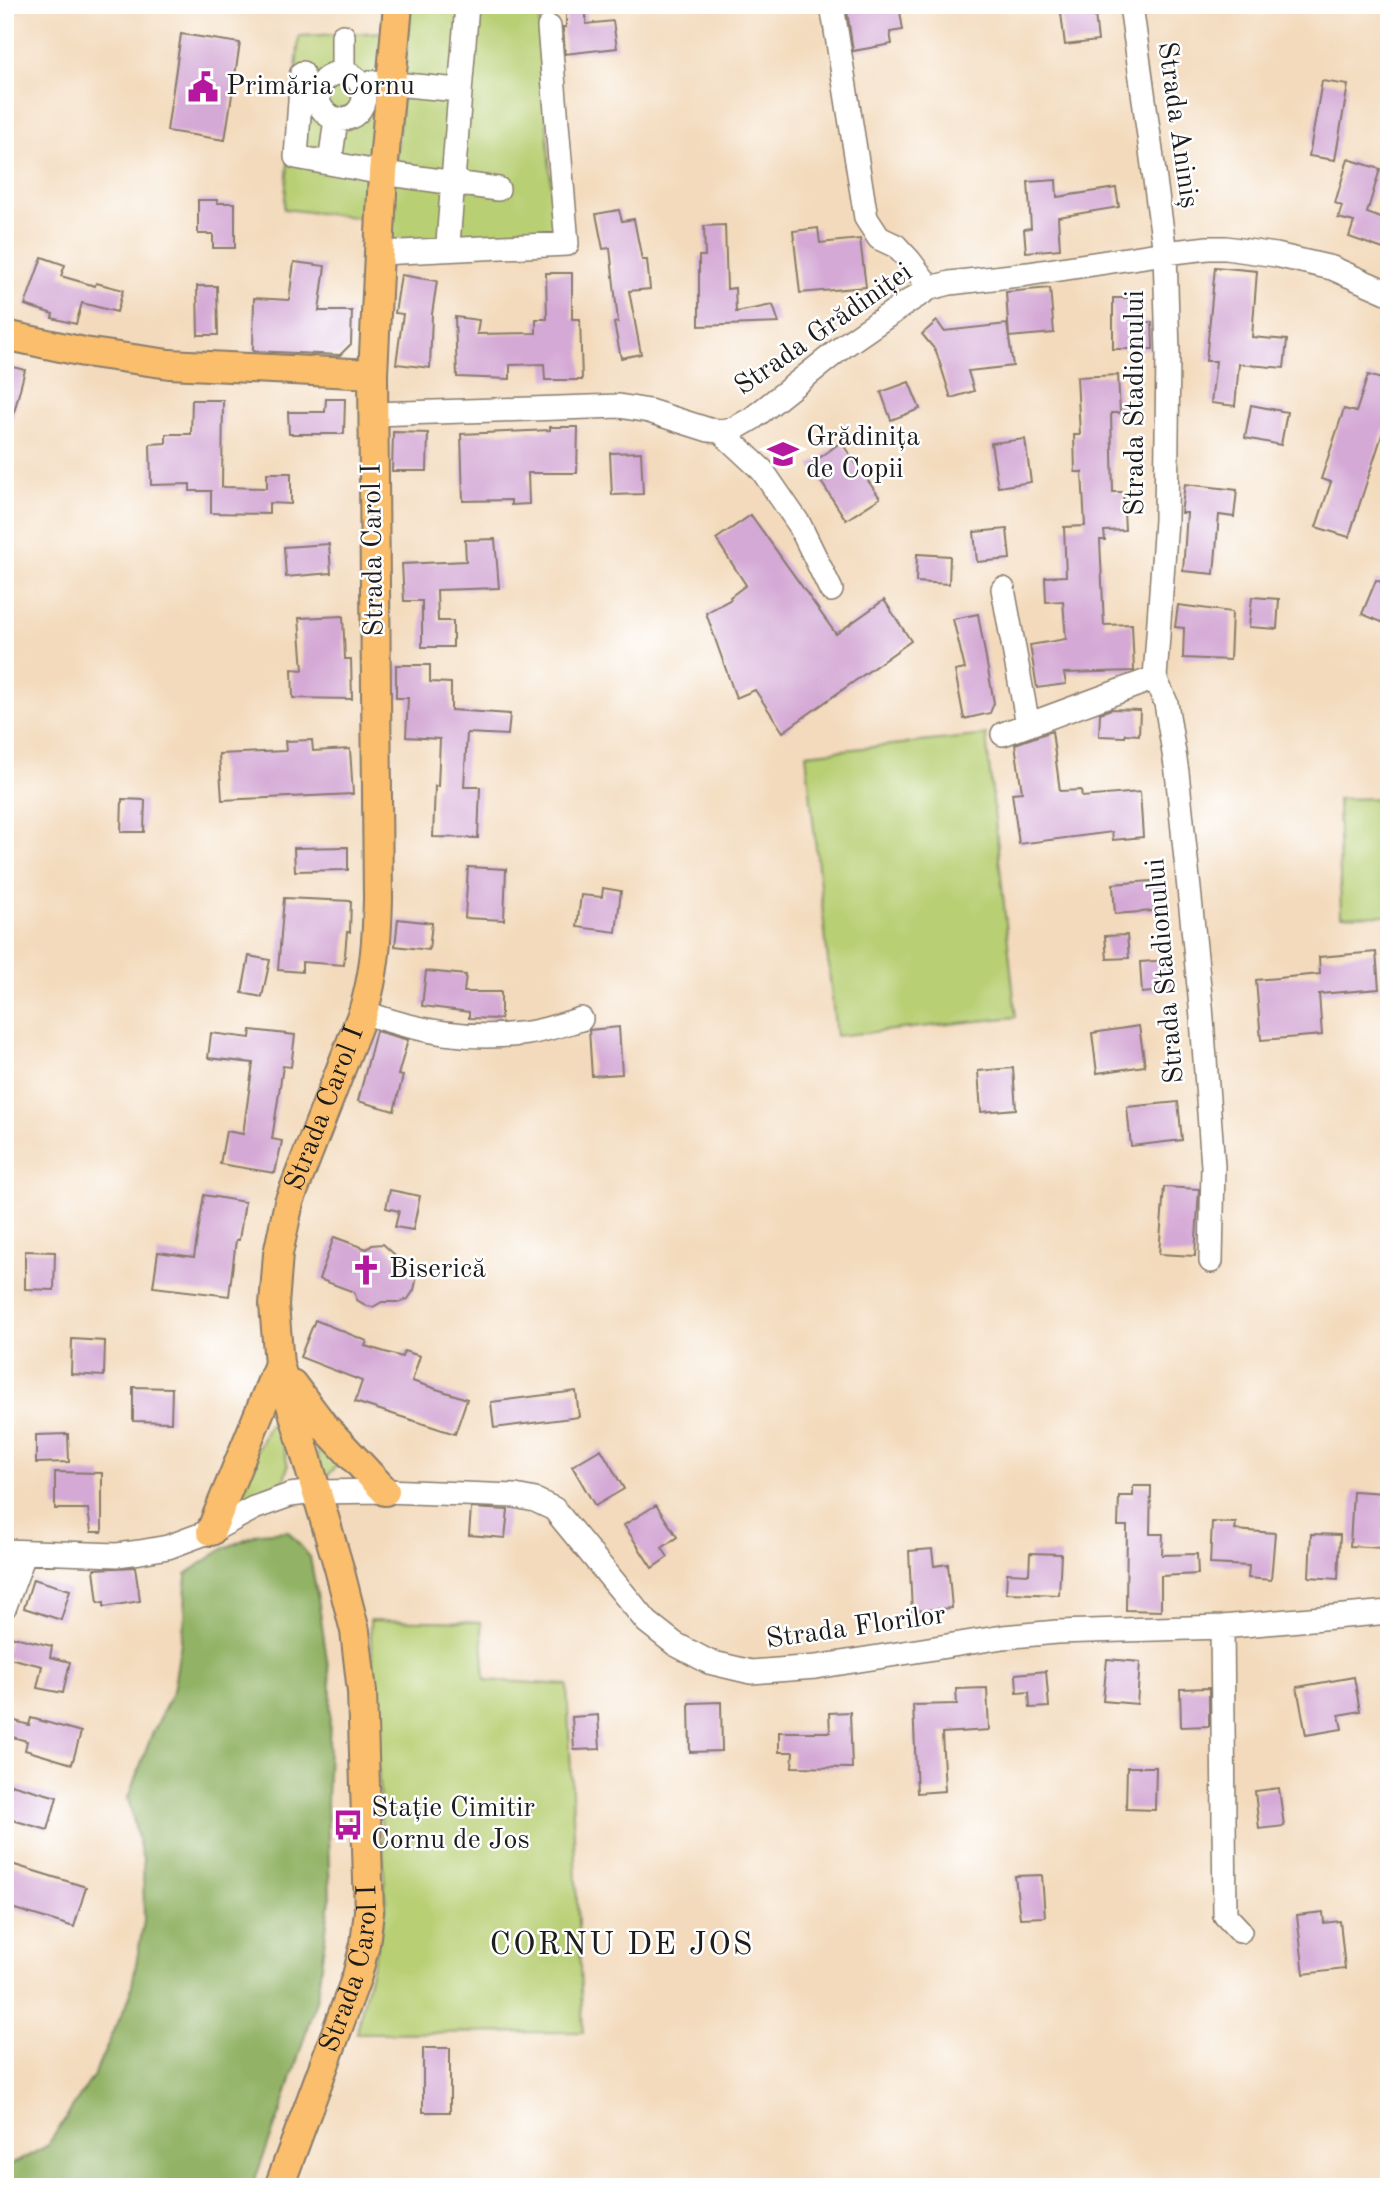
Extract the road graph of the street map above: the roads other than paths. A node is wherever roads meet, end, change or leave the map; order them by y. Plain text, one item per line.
1 (398, 5) edge
2 (467, 5) edge
3 (832, 5) edge
4 (1130, 5) edge
5 (549, 27) dead end
6 (343, 36) dead end
7 (302, 73) dead end
8 (352, 77) junction
9 (391, 84) junction
10 (459, 90) junction
11 (336, 119) junction
12 (330, 163) junction
13 (383, 173) junction
14 (453, 183) junction
15 (498, 188) dead end
16 (448, 243) dead end
17 (380, 253) junction
18 (1165, 253) junction
19 (930, 288) junction
20 (1389, 293) edge
21 (5, 335) edge
22 (373, 374) junction
23 (374, 414) junction
24 (720, 431) junction
25 (1003, 589) dead end
26 (831, 590) dead end
27 (1155, 678) junction
28 (1028, 725) junction
29 (1003, 734) dead end
30 (363, 1012) junction
31 (581, 1019) dead end
32 (1212, 1261) dead end
33 (279, 1364) junction
34 (385, 1491) junction
35 (315, 1492) junction
36 (211, 1531) junction
37 (15, 1551) edge
38 (5, 1606) edge
39 (1389, 1612) edge
40 (1222, 1627) junction
41 (1240, 1931) dead end
42 (279, 2187) edge

1 - 9 main road, Strada Carol I
2 - 10 street
3 - 19 street
4 - 18 street, Strada Aniniș
5 - 17 street
6 - 8 street
7 - 12 street
8 - 9 street
8 - 11 street
8 - 11 street
9 - 10 street
9 - 13 main road, Strada Carol I
10 - 14 street
11 - 12 street
12 - 13 street
13 - 14 street
13 - 17 main road, Strada Carol I
14 - 15 street
14 - 16 street
17 - 22 main road, Strada Carol I
18 - 19 street, Strada Grădiniței
18 - 20 street, Strada Grădiniței
18 - 27 street, Strada Stadionului
19 - 24 street, Strada Grădiniței
21 - 22 main road
22 - 23 main road, Strada Carol I
23 - 24 street, Strada Grădiniței
23 - 30 main road, Strada Carol I
24 - 26 street
25 - 28 street
27 - 28 street
27 - 32 street, Strada Stadionului
28 - 29 street
30 - 31 street
30 - 33 main road, Strada Carol I
33 - 34 main road
33 - 35 main road, Strada Carol I
33 - 36 main road
34 - 35 street, Strada Florilor
34 - 40 street, Strada Florilor
35 - 36 street, Strada Florilor
35 - 42 main road, Strada Carol I
36 - 37 street, Strada Florilor
37 - 38 street
39 - 40 street, Strada Florilor
40 - 41 street

